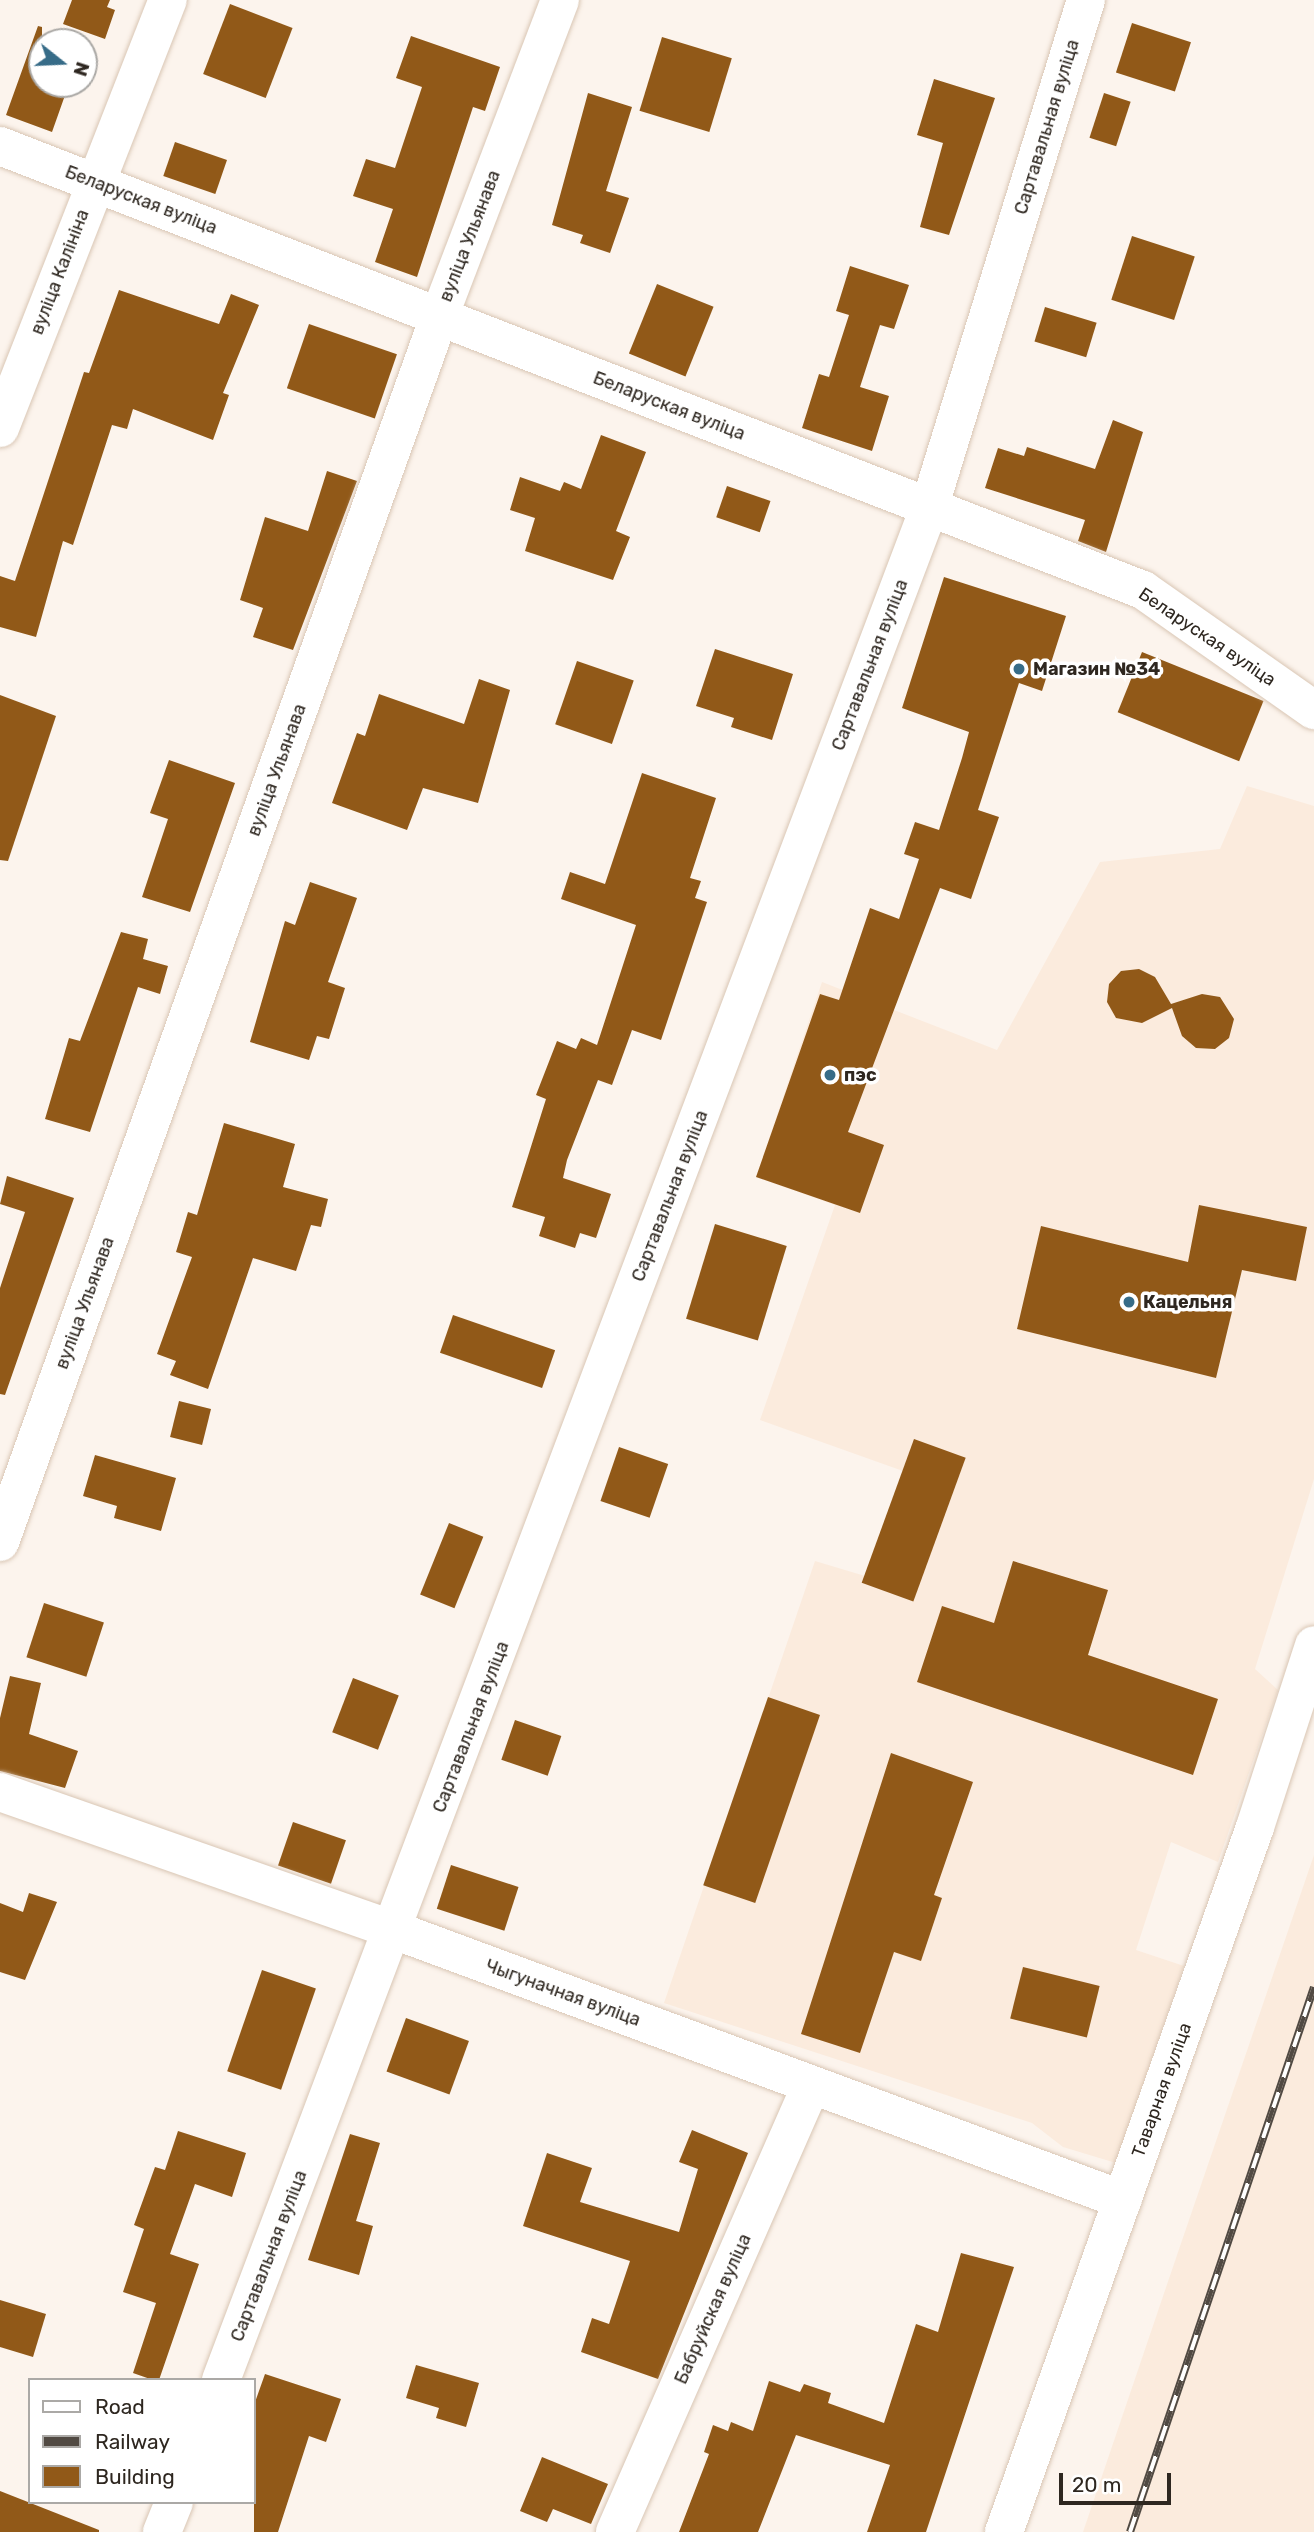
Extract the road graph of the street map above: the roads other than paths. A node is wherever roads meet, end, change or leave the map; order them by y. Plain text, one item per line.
1 (168, 0) edge
2 (560, 0) edge
3 (1086, 0) edge
4 (0, 146) edge
5 (94, 181) junction
6 (439, 317) junction
7 (0, 428) edge
8 (929, 508) junction
9 (1314, 710) edge
10 (0, 1542) edge
11 (1314, 1645) edge
12 (0, 1792) edge
13 (394, 1930) junction
14 (811, 2086) junction
15 (1123, 2200) junction
16 (222, 2378) edge
17 (173, 2504) edge
18 (162, 2532) edge
19 (615, 2532) edge
20 (1004, 2532) edge

1 - 5 street, вуліца Калініна
2 - 6 street, вуліца Ульянава
3 - 8 street, Сартавальная вуліца
4 - 5 street, Беларуская вуліца
5 - 6 street, Беларуская вуліца
5 - 7 street, вуліца Калініна
6 - 8 street, Беларуская вуліца
6 - 10 street, вуліца Ульянава
8 - 9 street, Беларуская вуліца
8 - 13 street, Сартавальная вуліца
11 - 15 street, Таварная вуліца
12 - 13 street, Чыгуначная вуліца
13 - 14 street, Чыгуначная вуліца
13 - 16 street, Сартавальная вуліца
14 - 15 street, Чыгуначная вуліца
14 - 19 street, Бабруйская вуліца
15 - 20 street, Таварная вуліца
17 - 18 street

